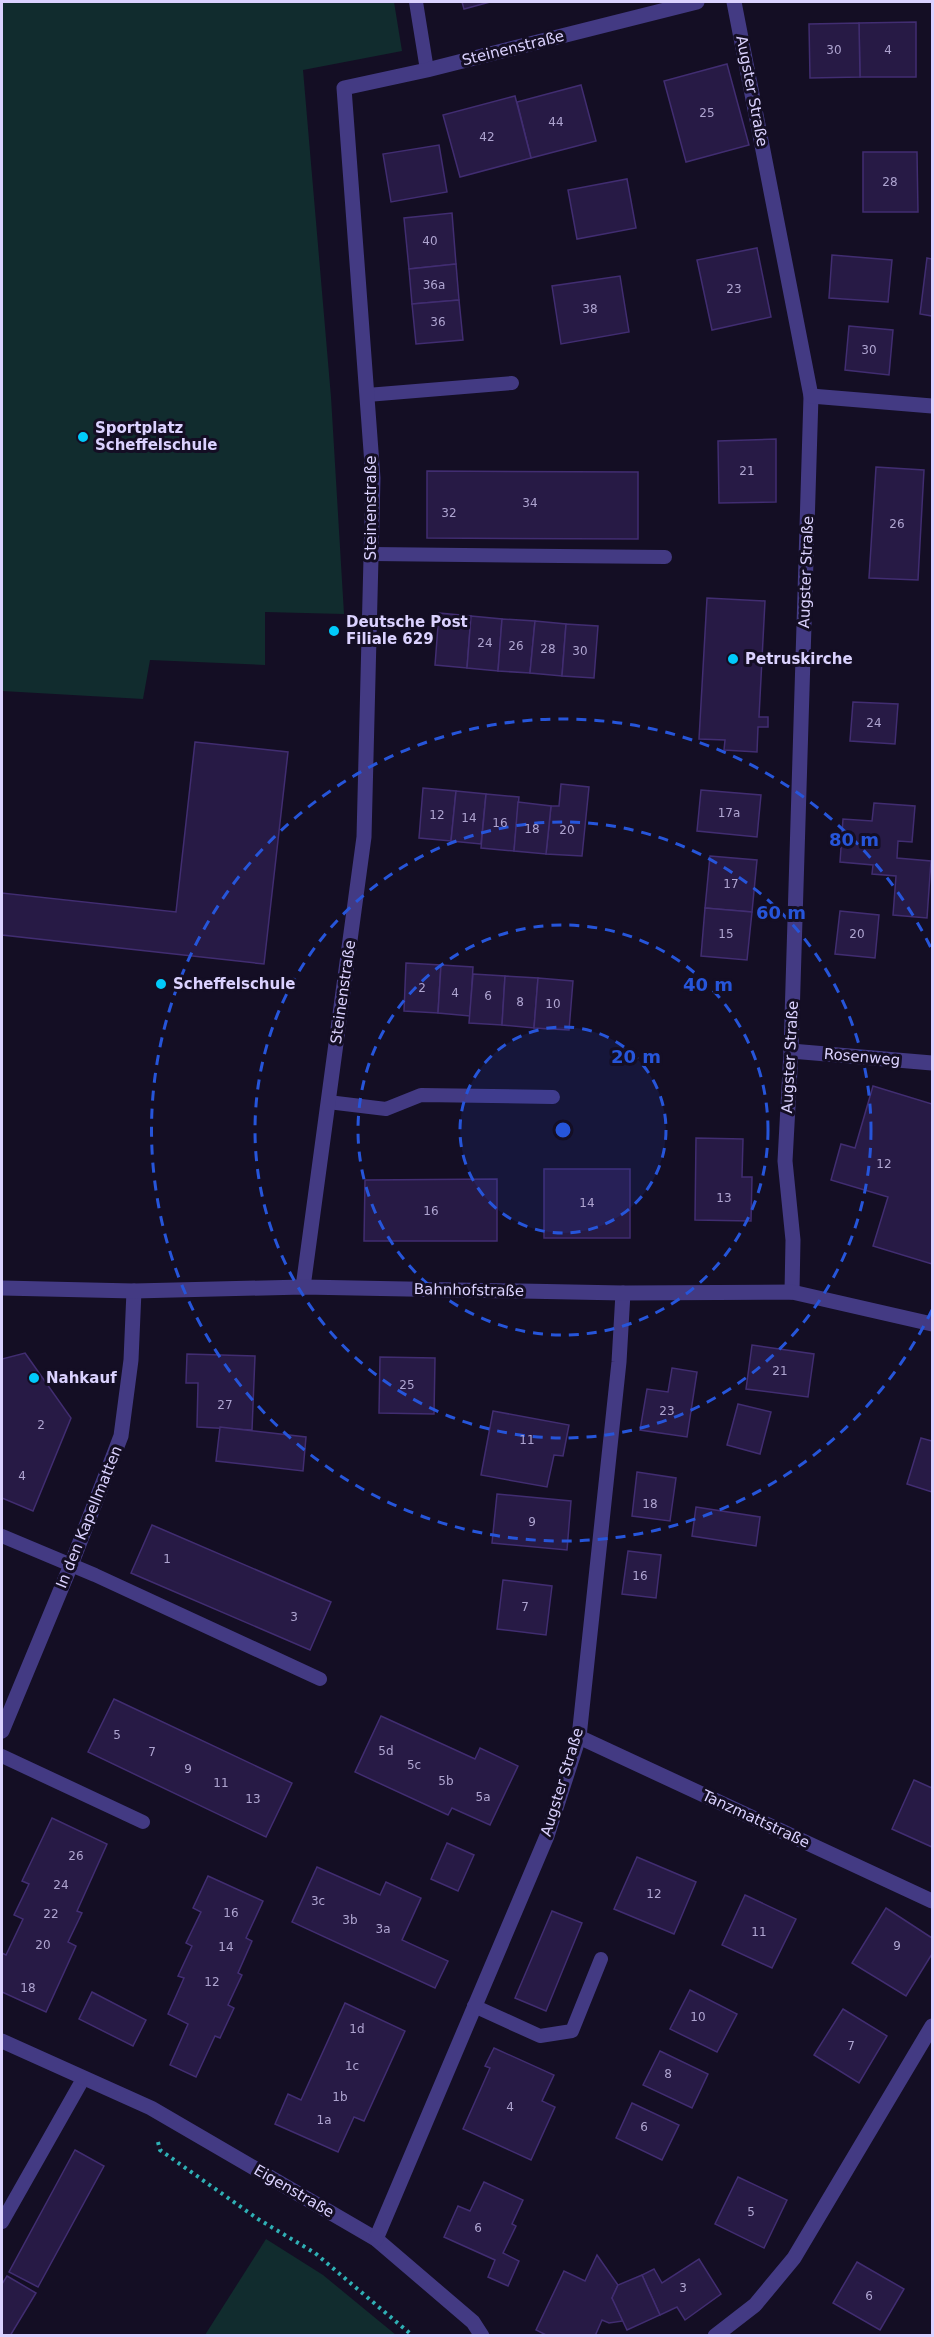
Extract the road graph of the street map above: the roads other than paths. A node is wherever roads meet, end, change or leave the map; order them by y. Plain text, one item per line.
1 (416, 2) edge
2 (697, 2) edge
3 (734, 2) edge
4 (427, 70) junction
5 (512, 383) dead end
6 (367, 395) junction
7 (811, 396) junction
8 (933, 406) edge
9 (372, 554) junction
10 (665, 557) dead end
11 (791, 1051) junction
12 (933, 1063) edge
13 (553, 1097) dead end
14 (328, 1102) junction
15 (303, 1287) junction
16 (2, 1288) edge
17 (134, 1292) junction
18 (792, 1292) junction
19 (623, 1293) junction
20 (933, 1324) edge
21 (2, 1536) edge
22 (71, 1565) junction
23 (320, 1679) dead end
24 (2, 1731) edge
25 (579, 1737) junction
26 (2, 1756) edge
27 (144, 1822) dead end
28 (933, 1901) edge
29 (601, 1959) dead end
30 (474, 2006) junction
31 (933, 2026) edge
32 (2, 2041) edge
33 (83, 2079) junction
34 (2, 2222) edge
35 (376, 2239) junction
36 (482, 2336) edge
37 (715, 2336) edge

1 - 4 lane
2 - 4 street, Steinenstraße
3 - 7 street, Augster Straße
4 - 6 street, Steinenstraße
5 - 6 lane
6 - 9 street, Steinenstraße
7 - 8 street
7 - 11 street, Augster Straße
9 - 10 lane
9 - 14 street, Steinenstraße
11 - 12 street, Rosenweg
11 - 18 street, Augster Straße
13 - 14 lane
14 - 15 street, Steinenstraße
15 - 17 street, Bahnhofstraße
15 - 19 street, Bahnhofstraße
16 - 17 street, Bahnhofstraße
17 - 22 street, In den Kapellmatten
18 - 19 street, Bahnhofstraße
18 - 20 street, Bahnhofstraße
19 - 25 street, Augster Straße
21 - 22 lane
22 - 23 lane
22 - 24 street, In den Kapellmatten
25 - 28 street, Tanzmattstraße
25 - 30 street, Augster Straße
26 - 27 lane
29 - 30 lane
30 - 35 street, Augster Straße
31 - 37 street
32 - 33 street, Eigenstraße
33 - 34 lane
33 - 35 street, Eigenstraße
35 - 36 street, Eigenstraße

